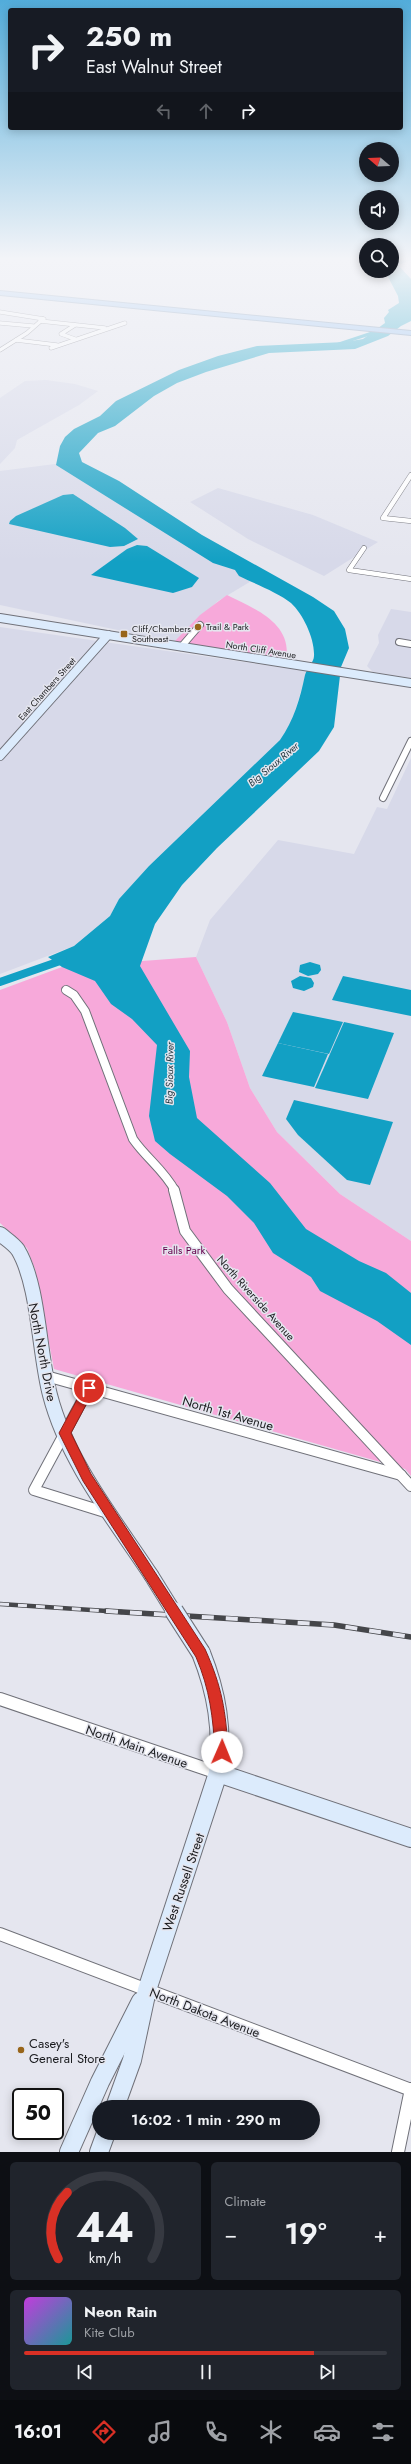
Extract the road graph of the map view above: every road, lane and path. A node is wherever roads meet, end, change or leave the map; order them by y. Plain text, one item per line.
1 (411, 475) edge
2 (411, 521) edge
3 (364, 548) dead end
4 (411, 579) edge
5 (0, 614) edge
6 (0, 618) edge
7 (200, 624) dead end
8 (108, 635) junction
9 (399, 642) dead end
10 (411, 644) edge
11 (181, 647) junction
12 (411, 683) edge
13 (411, 741) edge
14 (0, 756) edge
15 (383, 798) dead end
16 (66, 990) dead end
17 (0, 1234) edge
18 (46, 1376) junction
19 (89, 1388) junction
20 (65, 1433) junction
21 (402, 1475) junction
22 (411, 1486) edge
23 (111, 1514) junction
24 (0, 1699) edge
25 (218, 1773) junction
26 (411, 1838) edge
27 (0, 1934) edge
28 (147, 1990) junction
29 (411, 2089) edge
30 (118, 2100) edge
31 (103, 2140) edge
32 (69, 2152) edge
33 (99, 2152) edge
34 (398, 2152) edge

1 - 2 street
3 - 4 street
5 - 8 main road, North Cliff Avenue
6 - 8 main road, North Cliff Avenue
7 - 11 street
8 - 11 main road, North Cliff Avenue
8 - 14 main road, East Chambers Street
9 - 10 street
11 - 12 main road, North Cliff Avenue
13 - 15 street
16 - 21 street, North Riverside Avenue
17 - 18 main road, North North Drive
18 - 19 street, North 1st Avenue
18 - 20 main road, North North Drive
19 - 20 street
19 - 21 street, North 1st Avenue
20 - 23 main road, North North Drive
20 - 23 street
21 - 22 street, North Riverside Avenue
23 - 25 main road, North North Drive, bridge
24 - 25 street, North Main Avenue
25 - 26 main road, North Main Avenue
25 - 28 main road, West Russell Street
27 - 28 street, North Dakota Avenue
28 - 29 street, North Dakota Avenue
28 - 30 main road, West Russell Street
28 - 32 main road, West Russell Street
29 - 34 street
31 - 33 main road

